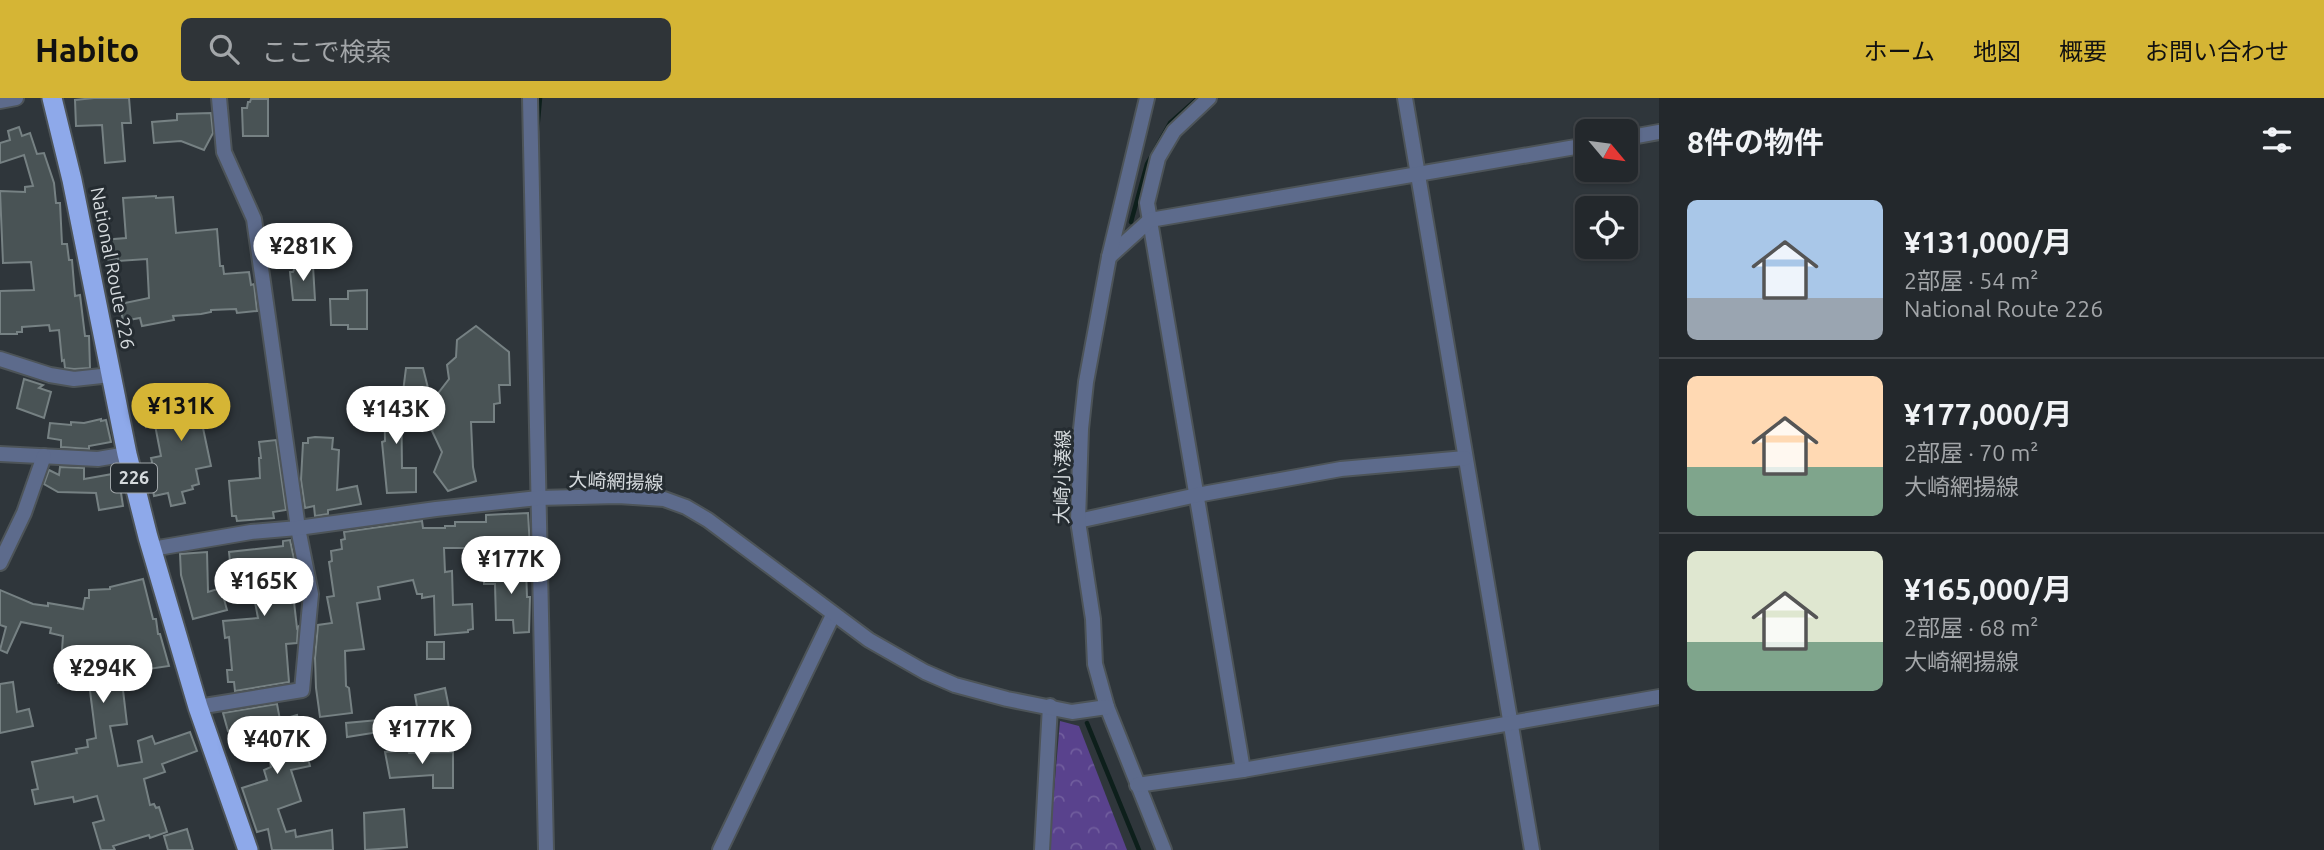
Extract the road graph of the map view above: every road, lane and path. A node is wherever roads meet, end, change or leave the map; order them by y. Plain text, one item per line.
1 (16, 98) edge
2 (52, 98) edge
3 (219, 98) edge
4 (530, 98) edge
5 (1147, 98) edge
6 (1209, 98) edge
7 (1405, 98) edge
8 (0, 101) edge
9 (1659, 132) edge
10 (1638, 136) edge
11 (1575, 147) edge
12 (1418, 174) junction
13 (1150, 220) junction
14 (1109, 257) junction
15 (0, 359) edge
16 (111, 375) junction
17 (0, 453) edge
18 (127, 454) junction
19 (44, 456) junction
20 (1465, 458) junction
21 (1197, 495) junction
22 (538, 498) junction
23 (1079, 521) junction
24 (298, 528) junction
25 (152, 549) junction
26 (0, 563) edge
27 (833, 615) junction
28 (1659, 697) edge
29 (1050, 706) junction
30 (198, 708) junction
31 (1107, 708) junction
32 (1510, 723) junction
33 (1243, 770) junction
34 (1137, 785) junction
35 (248, 850) edge
36 (546, 850) edge
37 (720, 850) edge
38 (1042, 850) edge
39 (1164, 850) edge
40 (1532, 850) edge

1 - 8 street
2 - 16 highway, National Route 226 / 226
3 - 24 street
4 - 22 street
5 - 14 street, 大崎小湊線
6 - 13 street
7 - 12 street
9 - 10 street
11 - 12 street
12 - 13 street
12 - 20 street
13 - 14 street
13 - 21 street
14 - 23 street, 大崎小湊線
15 - 16 street
16 - 18 highway, National Route 226 / 226
17 - 19 street
18 - 19 street
18 - 25 highway, National Route 226 / 226
19 - 26 street
20 - 21 street
20 - 32 street
21 - 23 street
21 - 33 street
22 - 24 street, 大崎網揚線
22 - 27 street, 大崎網揚線
22 - 36 street
23 - 31 street, 大崎小湊線
24 - 25 street, 大崎網揚線
24 - 30 street
25 - 30 highway, National Route 226 / 226
27 - 29 street, 大崎網揚線
27 - 37 street
28 - 32 street
29 - 31 street, 大崎網揚線
29 - 38 street
30 - 35 highway, National Route 226 / 226
31 - 34 street, 大崎小湊線
32 - 33 street
32 - 40 street
33 - 34 street
34 - 39 street, 大崎小湊線

